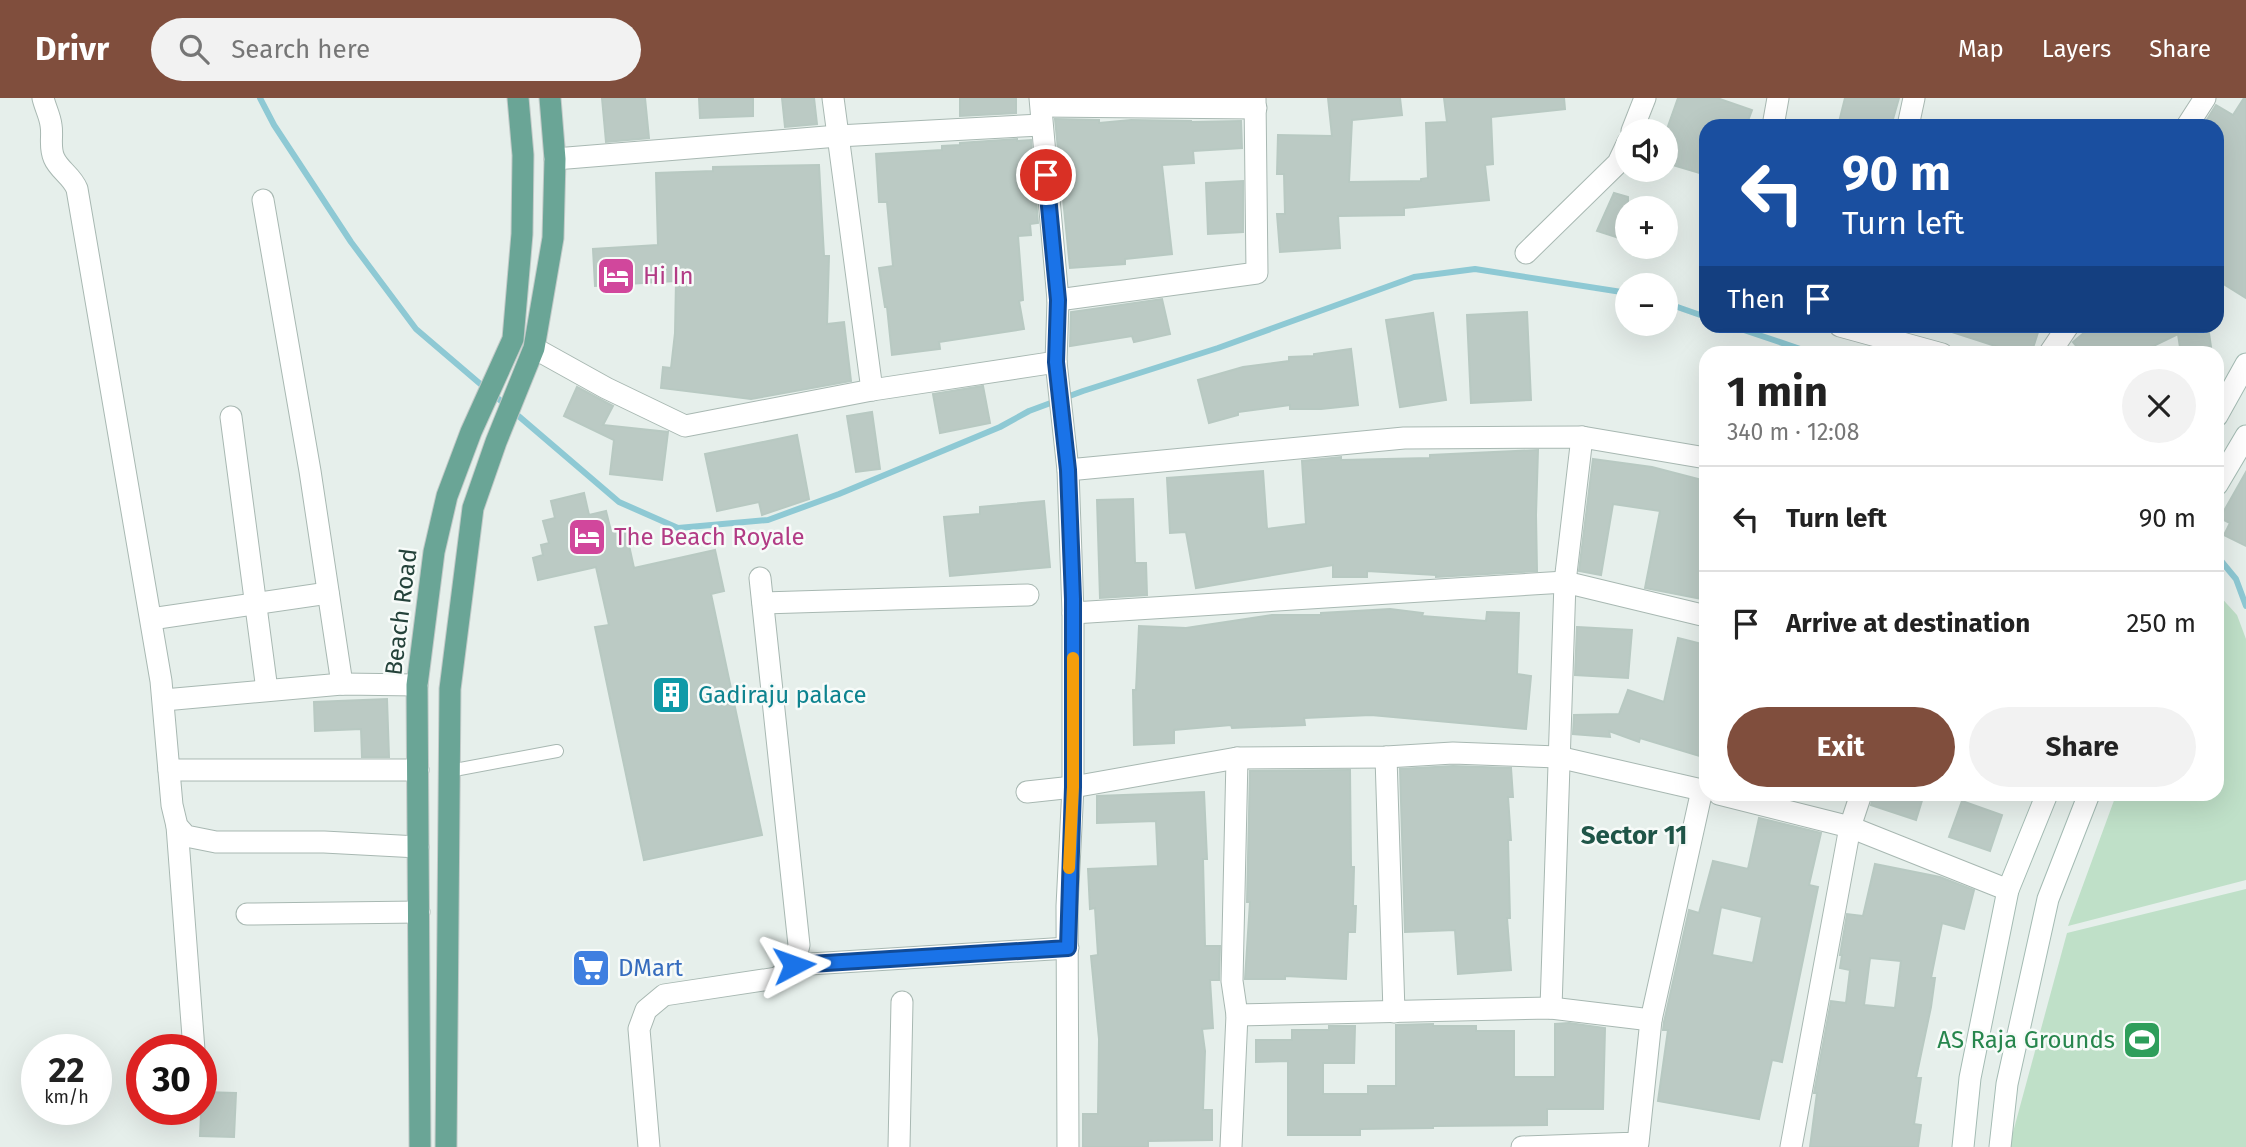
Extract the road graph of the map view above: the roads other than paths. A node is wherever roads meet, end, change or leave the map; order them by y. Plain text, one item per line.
1 (43, 98) edge
2 (518, 98) edge
3 (550, 98) edge
4 (833, 98) edge
5 (1645, 98) edge
6 (1778, 98) edge
7 (1914, 98) edge
8 (2205, 98) edge
9 (1255, 103) edge
10 (1041, 110) edge
11 (1637, 119) edge
12 (1774, 119) edge
13 (1910, 119) edge
14 (2192, 119) edge
15 (838, 136) junction
16 (555, 159) junction
17 (1615, 166) edge
18 (263, 200) dead end
19 (1526, 253) dead end
20 (1058, 300) junction
21 (1866, 333) edge
22 (1913, 346) edge
23 (534, 348) junction
24 (1056, 362) junction
25 (2246, 364) edge
26 (872, 390) junction
27 (2224, 403) edge
28 (231, 416) dead end
29 (2246, 436) edge
30 (1582, 437) junction
31 (1699, 457) edge
32 (1068, 470) junction
33 (2224, 471) edge
34 (434, 552) junction
35 (466, 558) junction
36 (761, 578) dead end
37 (1565, 582) junction
38 (328, 593) junction
39 (1028, 595) dead end
40 (763, 603) junction
41 (256, 605) junction
42 (1073, 613) junction
43 (1699, 614) edge
44 (151, 619) junction
45 (342, 684) junction
46 (417, 685) junction
47 (267, 690) junction
48 (164, 700) junction
49 (557, 751) dead end
50 (1386, 757) junction
51 (1558, 757) junction
52 (1237, 758) junction
53 (418, 770) junction
54 (169, 771) junction
55 (449, 771) junction
56 (1073, 787) junction
57 (1699, 790) edge
58 (1027, 792) dead end
59 (1707, 801) edge
60 (1745, 801) edge
61 (1859, 801) edge
62 (2044, 801) edge
63 (2086, 801) edge
64 (177, 826) junction
65 (1850, 827) junction
66 (418, 846) junction
67 (2008, 890) junction
68 (419, 912) junction
69 (247, 914) dead end
70 (1068, 948) junction
71 (794, 965) junction
72 (902, 1002) dead end
73 (1551, 1007) junction
74 (1394, 1012) junction
75 (1237, 1016) junction
76 (1650, 1020) junction
77 (193, 1034) edge
78 (1644, 1145) edge
79 (420, 1147) edge
80 (446, 1147) edge
81 (649, 1147) edge
82 (899, 1147) edge
83 (1068, 1147) edge
84 (1231, 1147) edge
85 (1522, 1147) edge
86 (1791, 1147) edge
87 (1963, 1147) edge
88 (2000, 1147) edge

1 - 44 street
2 - 34 main road, Beach Road
3 - 16 main road
4 - 15 street
5 - 11 street
6 - 12 street
7 - 13 street
8 - 14 street
9 - 10 street
9 - 20 street
10 - 15 street
10 - 20 street
15 - 16 street
15 - 26 street
16 - 23 main road
17 - 19 street
18 - 38 street
20 - 24 street
21 - 22 street
23 - 26 street
23 - 35 main road
24 - 26 street
24 - 32 street
25 - 27 street
28 - 41 street
29 - 33 street
30 - 31 street
30 - 32 street
30 - 37 street
32 - 42 street
34 - 35 main road
34 - 46 main road, Beach Road
35 - 55 main road
36 - 40 street
37 - 42 street
37 - 43 street
37 - 51 street
38 - 41 street
38 - 45 street
39 - 40 street
40 - 71 street
41 - 44 street
41 - 47 street
42 - 56 street
44 - 48 street
45 - 46 street
45 - 47 street
46 - 53 main road, Beach Road
47 - 48 street
48 - 54 street
49 - 55 lane
50 - 51 street
50 - 52 street
50 - 74 street
51 - 57 street
51 - 73 street
52 - 56 street
52 - 75 street
53 - 54 street
53 - 66 main road, Beach Road
54 - 64 street
55 - 80 main road
56 - 58 street
56 - 70 street
59 - 76 street
60 - 65 street
61 - 65 street
62 - 67 street
63 - 88 street
64 - 66 street
64 - 77 street
65 - 67 street
65 - 86 street
66 - 68 main road, Beach Road
67 - 87 street
68 - 69 street
68 - 79 main road, Beach Road
70 - 71 street
70 - 83 street
71 - 81 street
72 - 82 street
73 - 74 street
73 - 76 street
74 - 75 street
75 - 84 street
76 - 78 street
78 - 85 street

